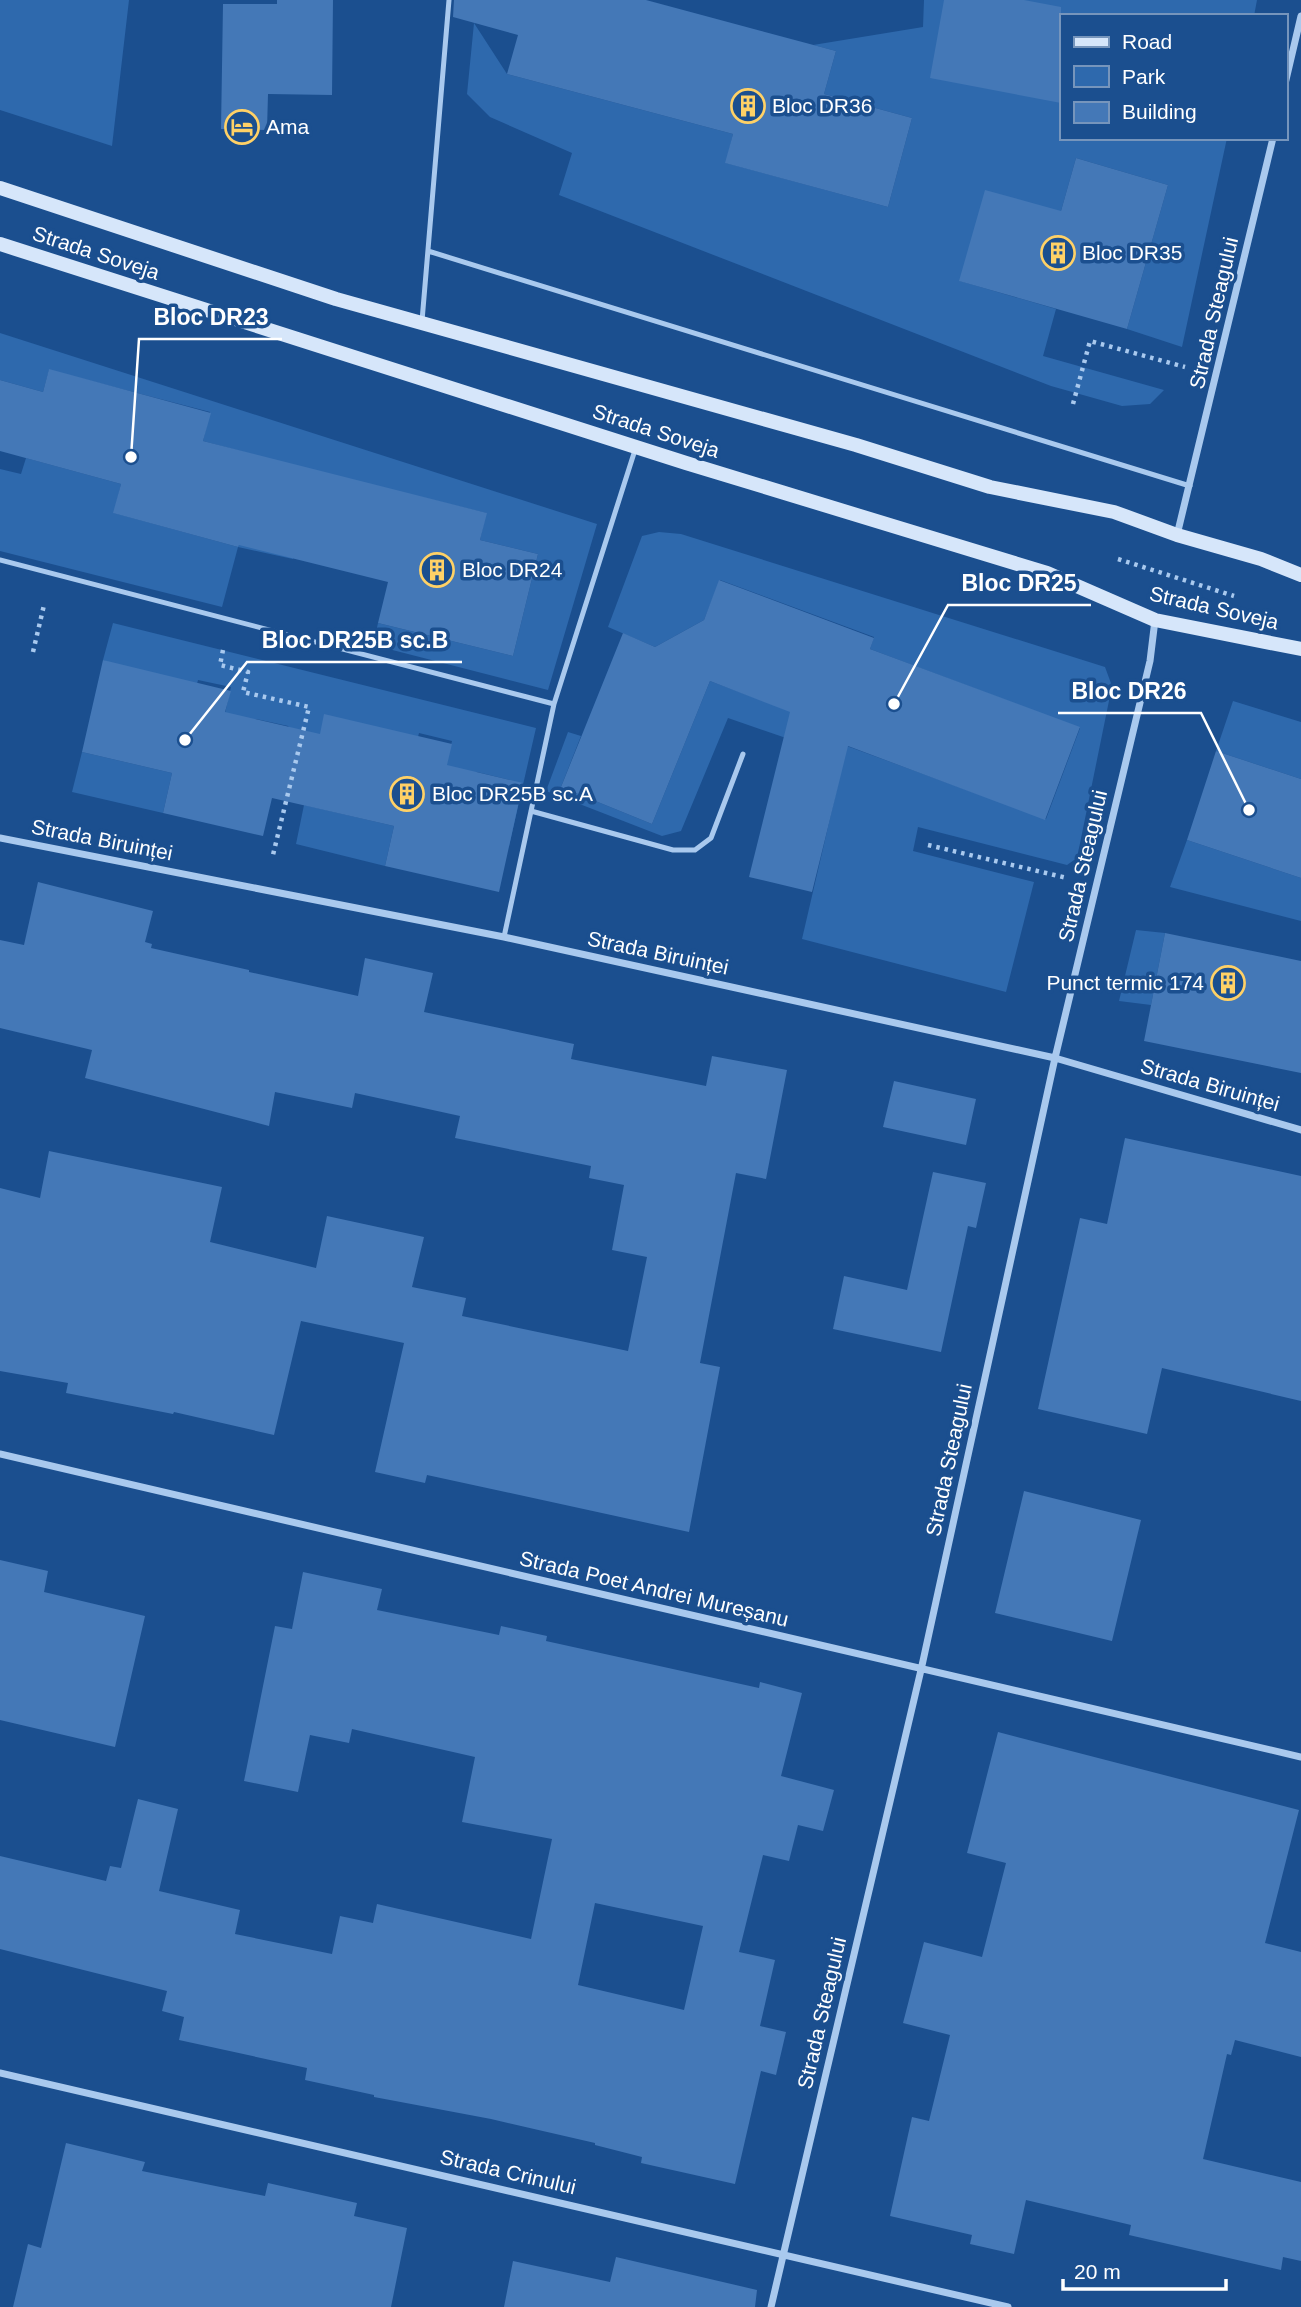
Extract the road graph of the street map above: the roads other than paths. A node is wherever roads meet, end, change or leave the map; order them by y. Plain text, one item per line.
1 (449, 0) edge
2 (1301, 16) edge
3 (1287, 76) edge
4 (1273, 140) edge
5 (0, 188) edge
6 (0, 244) edge
7 (428, 251) junction
8 (422, 323) junction
9 (636, 447) junction
10 (1190, 486) junction
11 (1177, 536) junction
12 (0, 560) edge
13 (1301, 575) edge
14 (1155, 620) junction
15 (1301, 649) edge
16 (554, 704) junction
17 (743, 754) dead end
18 (531, 811) junction
19 (0, 838) edge
20 (505, 937) junction
21 (1055, 1058) junction
22 (1301, 1130) edge
23 (0, 1454) edge
24 (921, 1670) junction
25 (1301, 1757) edge
26 (0, 2073) edge
27 (783, 2254) junction
28 (771, 2307) edge
29 (1008, 2307) edge

1 - 7 lane
2 - 3 street
4 - 10 street, Strada Steagului
5 - 8 main road, Strada Soveja
6 - 9 main road, Strada Soveja
7 - 8 lane
7 - 10 lane
8 - 11 main road, Strada Soveja
9 - 14 main road, Strada Soveja
9 - 16 lane
10 - 11 street, Strada Steagului
11 - 13 main road, Strada Soveja
12 - 16 lane
14 - 15 main road, Strada Soveja
14 - 21 street, Strada Steagului
16 - 18 lane
17 - 18 lane
18 - 20 lane
19 - 20 street, Strada Biruinței
20 - 21 street, Strada Biruinței
21 - 22 street, Strada Biruinței
21 - 24 street, Strada Steagului
23 - 24 street, Strada Poet Andrei Mureșanu
24 - 25 street, Strada Poet Andrei Mureșanu
24 - 27 street, Strada Steagului
26 - 27 street, Strada Crinului
27 - 28 street, Strada Steagului
27 - 29 street, Strada Crinului

